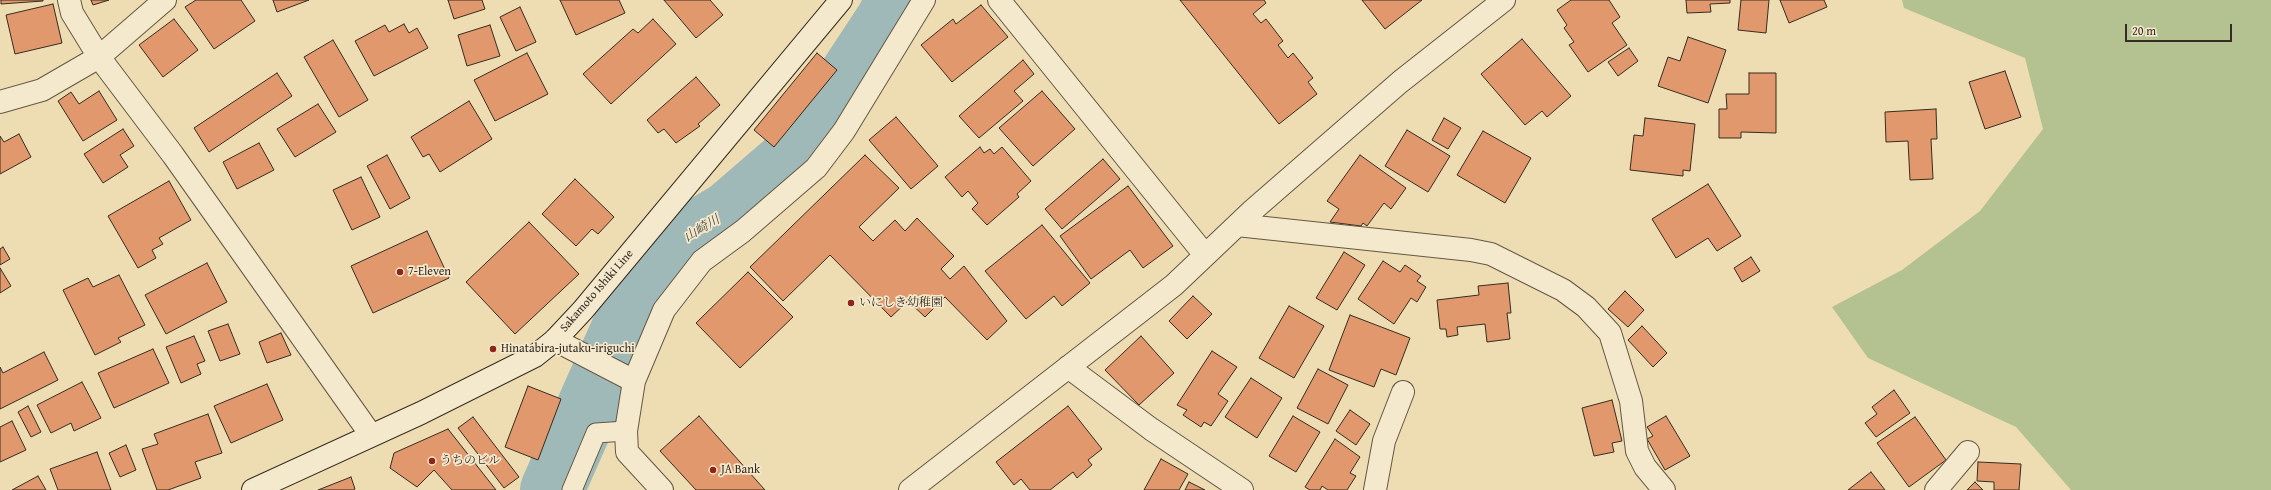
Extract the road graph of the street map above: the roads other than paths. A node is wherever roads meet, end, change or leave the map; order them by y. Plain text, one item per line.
1 (69, 0) edge
2 (166, 0) edge
3 (841, 0) edge
4 (924, 0) edge
5 (1000, 0) edge
6 (1504, 0) edge
7 (99, 58) junction
8 (0, 102) edge
9 (1237, 225) junction
10 (1205, 255) junction
11 (555, 340) junction
12 (1068, 367) junction
13 (634, 381) junction
14 (1403, 392) dead end
15 (626, 431) junction
16 (371, 435) junction
17 (1968, 452) dead end
18 (253, 490) edge
19 (572, 490) edge
20 (662, 490) edge
21 (910, 490) edge
22 (1242, 490) edge
23 (1375, 490) edge
24 (1664, 490) edge
25 (1936, 490) edge

1 - 7 street
2 - 7 street
3 - 11 street, Sakamoto Ishiki Line
4 - 13 street
5 - 10 street
6 - 9 street
7 - 8 street
7 - 16 street
9 - 10 street
9 - 24 street
10 - 12 street
11 - 13 street
11 - 16 street, Sakamoto Ishiki Line
12 - 21 street
12 - 22 street
13 - 15 street
14 - 23 street
15 - 19 lane
15 - 20 street
16 - 18 street, Sakamoto Ishiki Line
17 - 25 street

